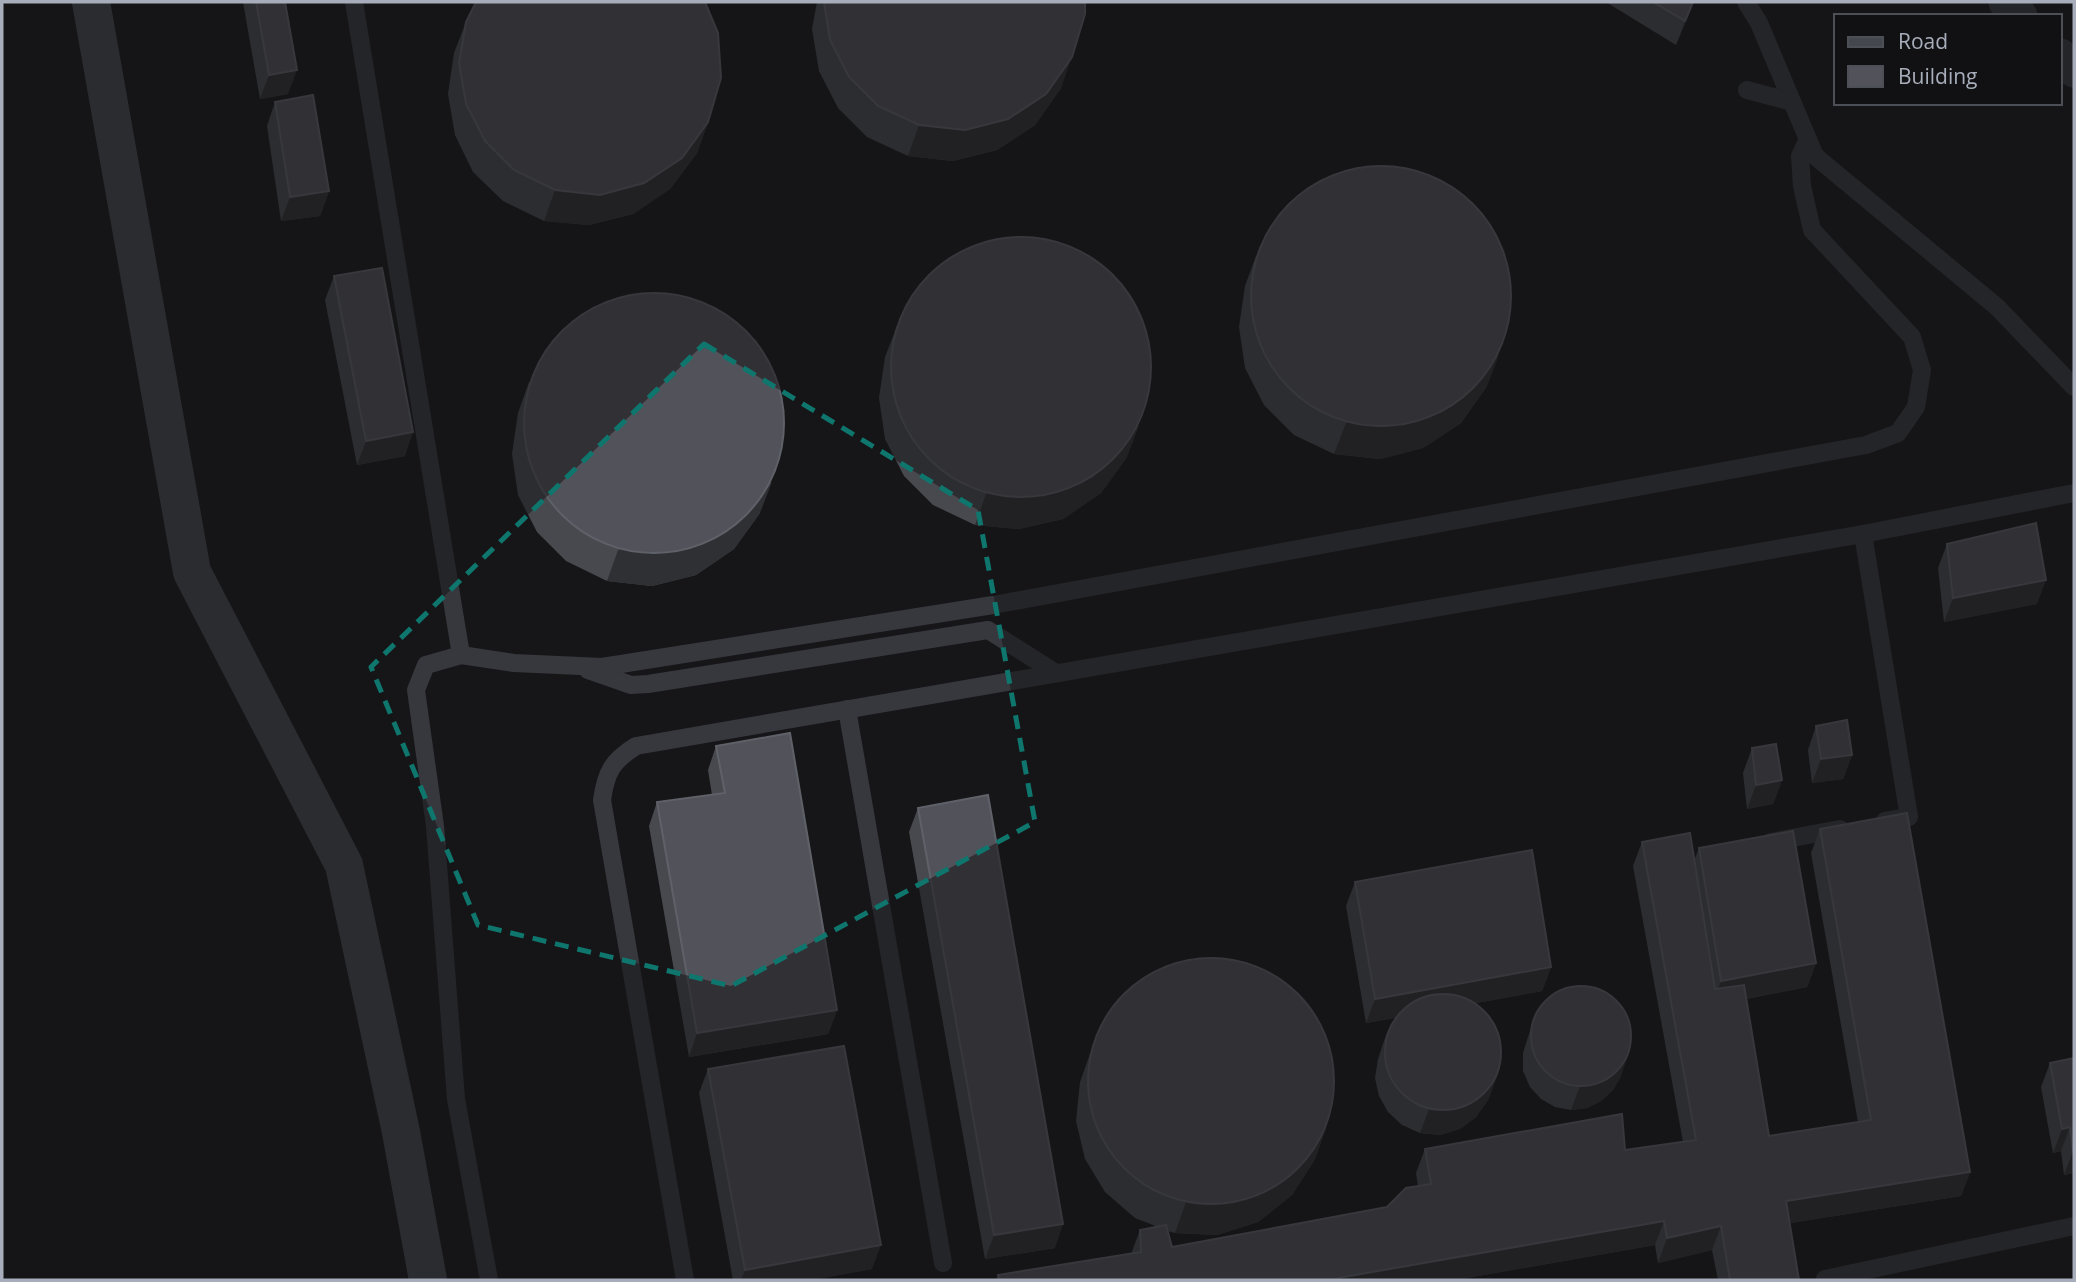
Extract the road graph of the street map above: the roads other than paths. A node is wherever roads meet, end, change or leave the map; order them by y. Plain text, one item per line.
1 (91, 2) edge
2 (354, 2) edge
3 (1746, 2) edge
4 (1747, 90) dead end
5 (1792, 102) junction
6 (1808, 139) junction
7 (2074, 387) edge
8 (2074, 493) edge
9 (1863, 534) junction
10 (461, 655) junction
11 (575, 666) junction
12 (1056, 673) junction
13 (847, 709) junction
14 (1760, 844) edge
15 (2074, 1226) edge
16 (943, 1263) dead end
17 (1825, 1279) edge
18 (428, 1280) edge
19 (489, 1280) edge
20 (685, 1280) edge

1 - 18 main road
2 - 10 lane
3 - 5 lane
4 - 5 lane
5 - 6 lane
6 - 7 lane
6 - 11 lane
8 - 9 lane
9 - 12 lane
9 - 14 lane
10 - 11 lane
10 - 19 lane
11 - 12 lane
12 - 13 lane
13 - 16 lane
13 - 20 lane
15 - 17 lane

